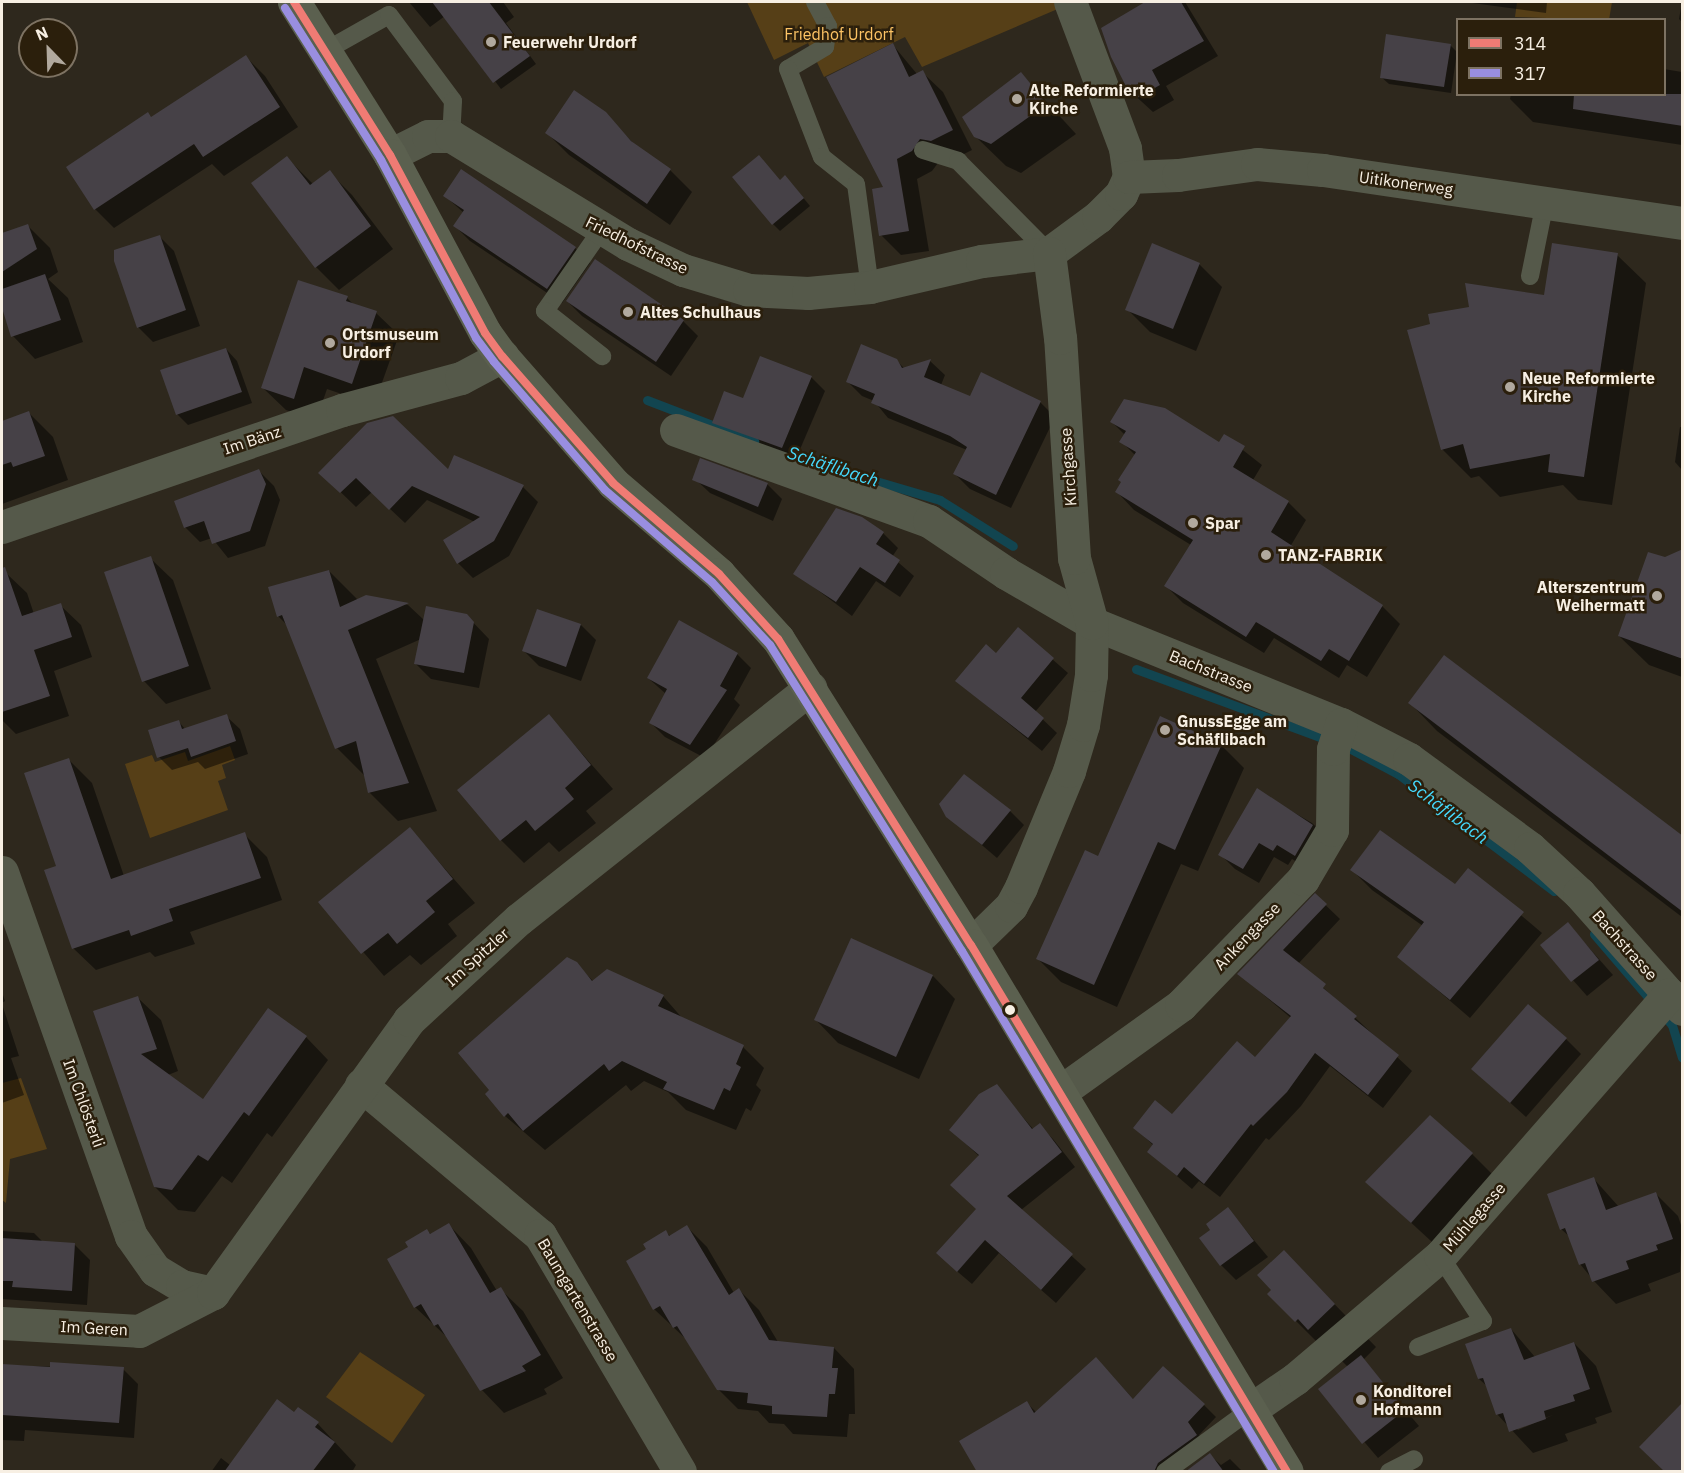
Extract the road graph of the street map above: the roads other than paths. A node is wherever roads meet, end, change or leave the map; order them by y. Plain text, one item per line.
1 (294, 2) edge
2 (815, 2) edge
3 (1070, 2) edge
4 (325, 51) junction
5 (451, 136) junction
6 (923, 150) dead end
7 (390, 155) junction
8 (1129, 177) junction
9 (1545, 202) junction
10 (1683, 223) edge
11 (602, 229) junction
12 (1049, 253) junction
13 (1530, 276) dead end
14 (870, 287) junction
15 (502, 356) junction
16 (602, 356) dead end
17 (676, 430) dead end
18 (2, 527) edge
19 (1092, 623) junction
20 (810, 688) junction
21 (1337, 735) junction
22 (2, 872) edge
23 (971, 945) junction
24 (1665, 1005) edge
25 (361, 1085) junction
26 (1060, 1092) junction
27 (1440, 1256) junction
28 (213, 1293) junction
29 (2, 1323) edge
30 (1418, 1347) dead end
31 (1250, 1410) junction
32 (1414, 1460) dead end
33 (680, 1472) edge
34 (1165, 1472) edge
35 (1287, 1472) edge
36 (1389, 1472) edge

1 - 4 main road
2 - 14 lane
3 - 8 street
4 - 5 lane
4 - 7 main road
5 - 7 street
5 - 11 street, Friedhofstrasse
6 - 12 lane
7 - 15 main road
8 - 9 street, Uitikonerweg
8 - 12 street
9 - 10 street, Uitikonerweg
9 - 13 lane
11 - 14 street, Friedhofstrasse
11 - 16 lane
12 - 14 street, Friedhofstrasse
12 - 19 street, Kirchgasse
15 - 18 street, Im Bänz
15 - 20 main road
17 - 19 street, Bachstrasse
19 - 21 street, Bachstrasse
19 - 23 street, Kirchgasse
20 - 23 main road
20 - 25 street, Im Spitzler
21 - 24 street, Bachstrasse
21 - 26 street, Ankengasse
22 - 28 street, Im Chlösterli
23 - 26 main road
24 - 27 street, Mühlegasse
25 - 28 street, Im Spitzler
25 - 33 street, Baumgartenstrasse
26 - 31 main road
27 - 30 lane
27 - 31 street, Mühlegasse
28 - 29 street, Im Geren
31 - 34 lane
31 - 35 main road
32 - 36 lane

